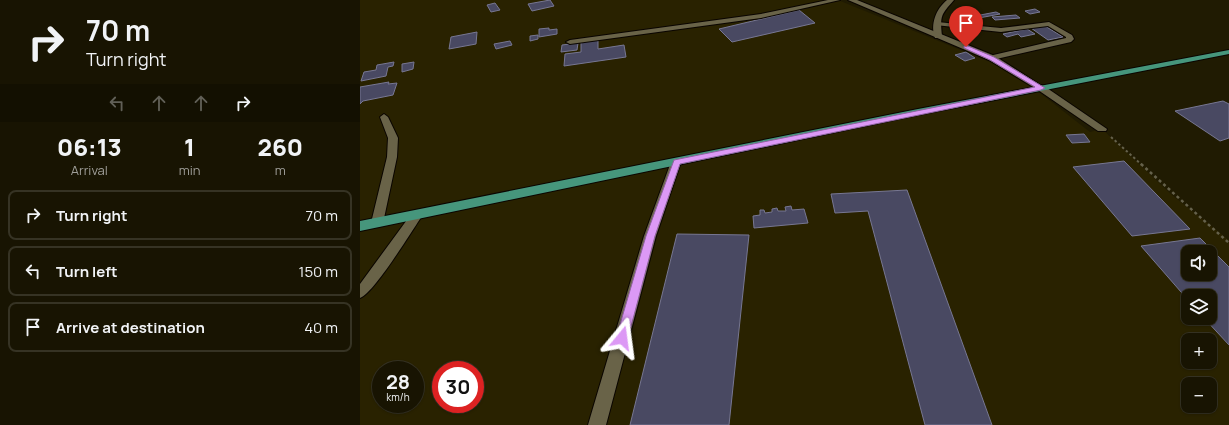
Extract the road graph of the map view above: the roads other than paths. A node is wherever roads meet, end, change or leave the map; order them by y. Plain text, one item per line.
1 (837, 0) edge
2 (851, 0) edge
3 (951, 0) edge
4 (937, 24) junction
5 (938, 36) junction
6 (570, 42) dead end
7 (1229, 52) edge
8 (992, 58) junction
9 (1041, 88) junction
10 (384, 117) dead end
11 (1102, 129) road end
12 (676, 162) junction
13 (416, 216) junction
14 (377, 223) junction
15 (360, 226) edge
16 (360, 293) edge
17 (597, 425) edge

1 - 6 lane
2 - 5 street
3 - 4 street
4 - 5 street
4 - 8 lane
5 - 8 street
7 - 9 highway
8 - 9 street
9 - 11 street
9 - 12 highway
10 - 14 lane
12 - 13 highway
12 - 17 street
13 - 14 highway
13 - 16 lane
14 - 15 highway

